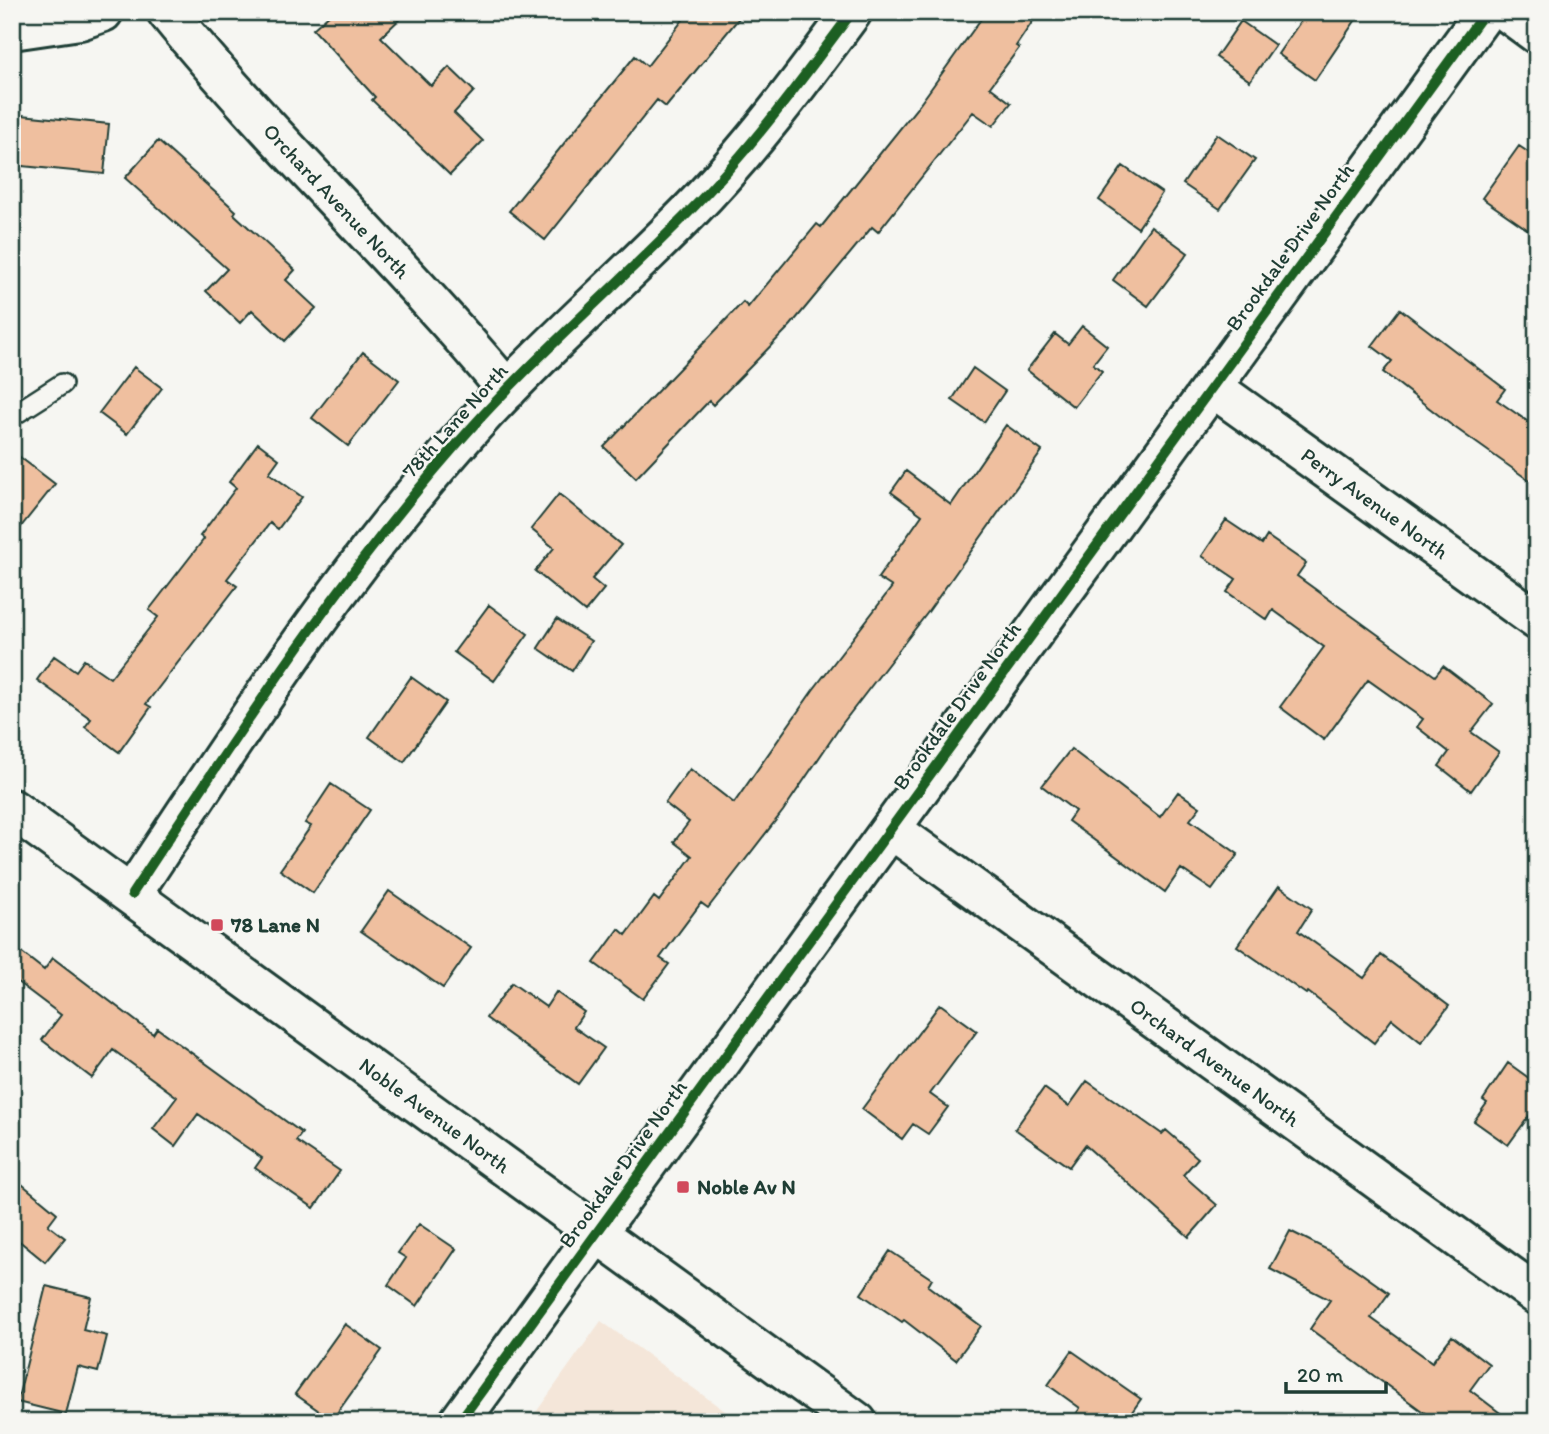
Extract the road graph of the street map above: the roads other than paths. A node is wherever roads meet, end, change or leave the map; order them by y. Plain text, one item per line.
1 (103, 12) edge
2 (167, 12) edge
3 (852, 12) edge
4 (1485, 12) edge
5 (1507, 12) edge
6 (12, 30) edge
7 (1537, 34) edge
8 (62, 384) dead end
9 (1212, 387) junction
10 (507, 390) junction
11 (12, 416) edge
12 (1537, 620) edge
13 (12, 809) edge
14 (891, 829) junction
15 (132, 894) junction
16 (597, 1233) junction
17 (1537, 1295) edge
18 (459, 1422) edge
19 (857, 1422) edge

1 - 6 street
2 - 10 street, Orchard Avenue North
3 - 10 street, 78th Lane North
4 - 9 street, Brookdale Drive North
5 - 7 street
8 - 11 lane
9 - 12 street, Perry Avenue North
9 - 14 street, Brookdale Drive North
10 - 15 street, 78th Lane North
13 - 15 street, Noble Avenue North
14 - 16 street, Brookdale Drive North
14 - 17 street, Orchard Avenue North
15 - 16 street, Noble Avenue North
16 - 18 street, Brookdale Drive North
16 - 19 street, Noble Avenue North

